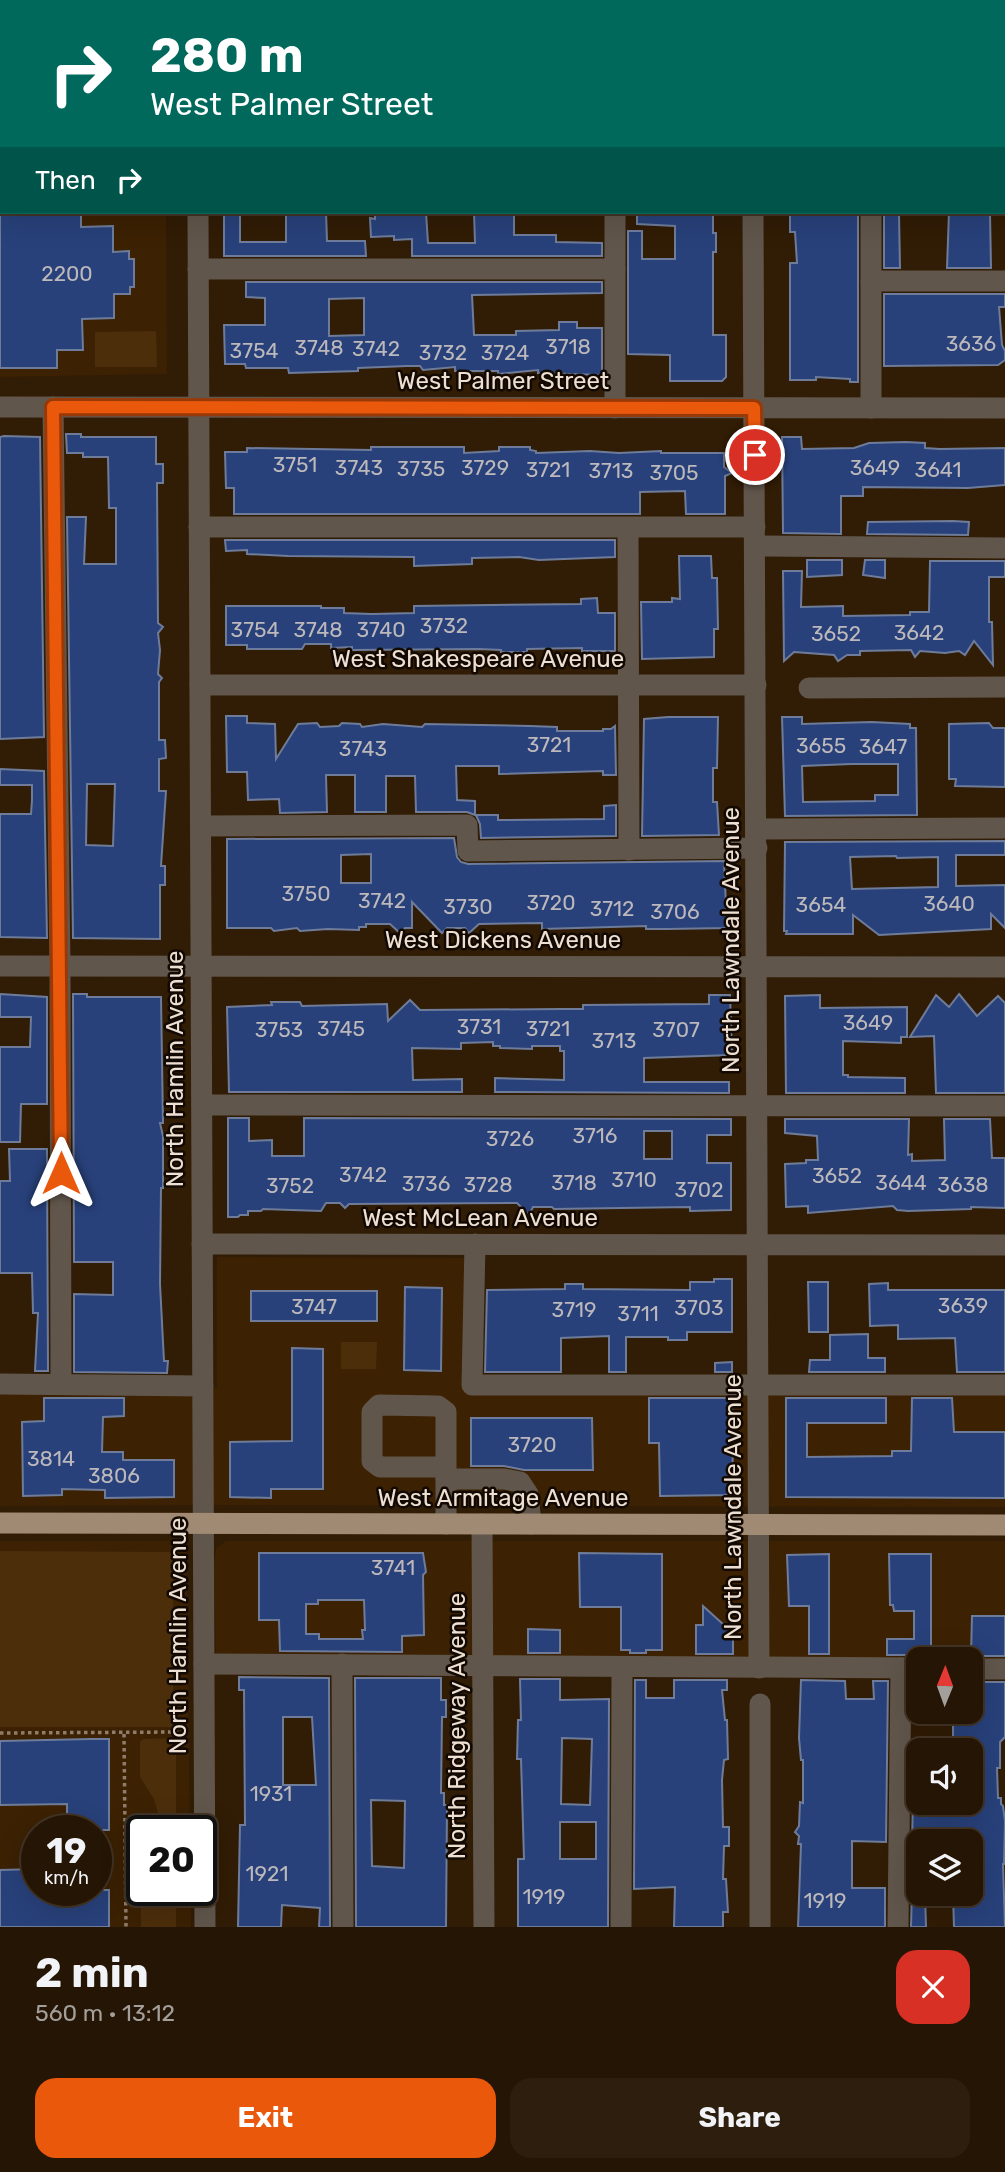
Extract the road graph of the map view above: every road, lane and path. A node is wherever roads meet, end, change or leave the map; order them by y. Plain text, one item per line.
1 (198, 214) edge
2 (615, 214) edge
3 (754, 214) edge
4 (871, 214) edge
5 (198, 269) junction
6 (615, 269) junction
7 (871, 281) junction
8 (1005, 281) edge
9 (0, 407) edge
10 (53, 407) junction
11 (199, 407) junction
12 (615, 408) junction
13 (754, 408) junction
14 (871, 408) junction
15 (1005, 408) edge
16 (199, 527) junction
17 (628, 528) junction
18 (755, 536) junction
19 (1005, 548) edge
20 (200, 685) junction
21 (628, 685) junction
22 (756, 685) junction
23 (1005, 687) edge
24 (809, 688) dead end
25 (201, 826) junction
26 (1005, 828) edge
27 (757, 839) junction
28 (629, 850) junction
29 (0, 965) edge
30 (60, 966) junction
31 (201, 966) junction
32 (757, 967) junction
33 (1005, 967) edge
34 (202, 1105) junction
35 (1005, 1106) edge
36 (758, 1107) junction
37 (202, 1244) junction
38 (475, 1244) junction
39 (759, 1245) junction
40 (1005, 1245) edge
41 (0, 1384) edge
42 (61, 1384) junction
43 (759, 1385) junction
44 (1005, 1385) edge
45 (203, 1386) junction
46 (0, 1523) edge
47 (203, 1524) junction
48 (446, 1524) junction
49 (482, 1524) junction
50 (531, 1524) junction
51 (760, 1525) junction
52 (1005, 1525) edge
53 (204, 1664) junction
54 (342, 1664) junction
55 (483, 1666) junction
56 (622, 1667) junction
57 (759, 1668) junction
58 (906, 1668) edge
59 (984, 1669) edge
60 (1005, 1669) edge
61 (760, 1704) dead end
62 (907, 1724) edge
63 (178, 1732) dead end
64 (0, 1733) edge
65 (124, 1734) junction
66 (126, 1927) edge
67 (205, 1927) edge
68 (343, 1927) edge
69 (484, 1927) edge
70 (621, 1927) edge
71 (760, 1927) edge
72 (898, 1927) edge

1 - 5 street, North Hamlin Avenue
2 - 6 street
3 - 13 street, North Lawndale Avenue
4 - 7 street
5 - 6 street
5 - 11 street, North Hamlin Avenue
6 - 12 street
7 - 8 street
7 - 14 street
9 - 10 street, West Palmer Street
10 - 11 street, West Palmer Street
10 - 30 street
11 - 12 street, West Palmer Street
11 - 16 street, North Hamlin Avenue
12 - 13 street, West Palmer Street
13 - 14 street, West Palmer Street
13 - 18 street, North Lawndale Avenue
14 - 15 street, West Palmer Street
16 - 17 street
16 - 20 street, North Hamlin Avenue
17 - 18 street
17 - 21 street
18 - 19 street
18 - 22 street, North Lawndale Avenue
20 - 21 street, West Shakespeare Avenue
20 - 25 street, North Hamlin Avenue
21 - 22 street, West Shakespeare Avenue
21 - 28 street
22 - 27 street, North Lawndale Avenue
23 - 24 street
25 - 28 street
25 - 31 street, North Hamlin Avenue
26 - 27 street
27 - 28 street
27 - 32 street, North Lawndale Avenue
29 - 30 street, West Dickens Avenue
30 - 31 street, West Dickens Avenue
30 - 42 street
31 - 32 street, West Dickens Avenue
31 - 34 street, North Hamlin Avenue
32 - 33 street, West Dickens Avenue
32 - 36 street, North Lawndale Avenue
34 - 36 street
34 - 37 street, North Hamlin Avenue
35 - 36 street
36 - 39 street, North Lawndale Avenue
37 - 38 street, West McLean Avenue
37 - 45 street, North Hamlin Avenue
38 - 39 street, West McLean Avenue
38 - 43 street
39 - 40 street, West McLean Avenue
39 - 43 street, North Lawndale Avenue
41 - 42 street
42 - 45 street
43 - 44 street
43 - 51 street, North Lawndale Avenue
45 - 47 street, North Hamlin Avenue
46 - 47 main road, West Armitage Avenue
47 - 48 main road, West Armitage Avenue
47 - 53 street, North Hamlin Avenue
48 - 49 main road, West Armitage Avenue
48 - 50 street
49 - 50 main road, West Armitage Avenue
49 - 55 street, North Ridgeway Avenue
50 - 51 main road, West Armitage Avenue
51 - 52 main road, West Armitage Avenue
51 - 57 street, North Lawndale Avenue
53 - 54 street
53 - 67 street, North Hamlin Avenue
54 - 55 street
54 - 68 street
55 - 56 street
55 - 69 street, North Ridgeway Avenue
56 - 57 street
56 - 70 street
57 - 58 street
59 - 60 street
61 - 71 street
62 - 72 street
63 - 65 path
64 - 65 path
65 - 66 path

